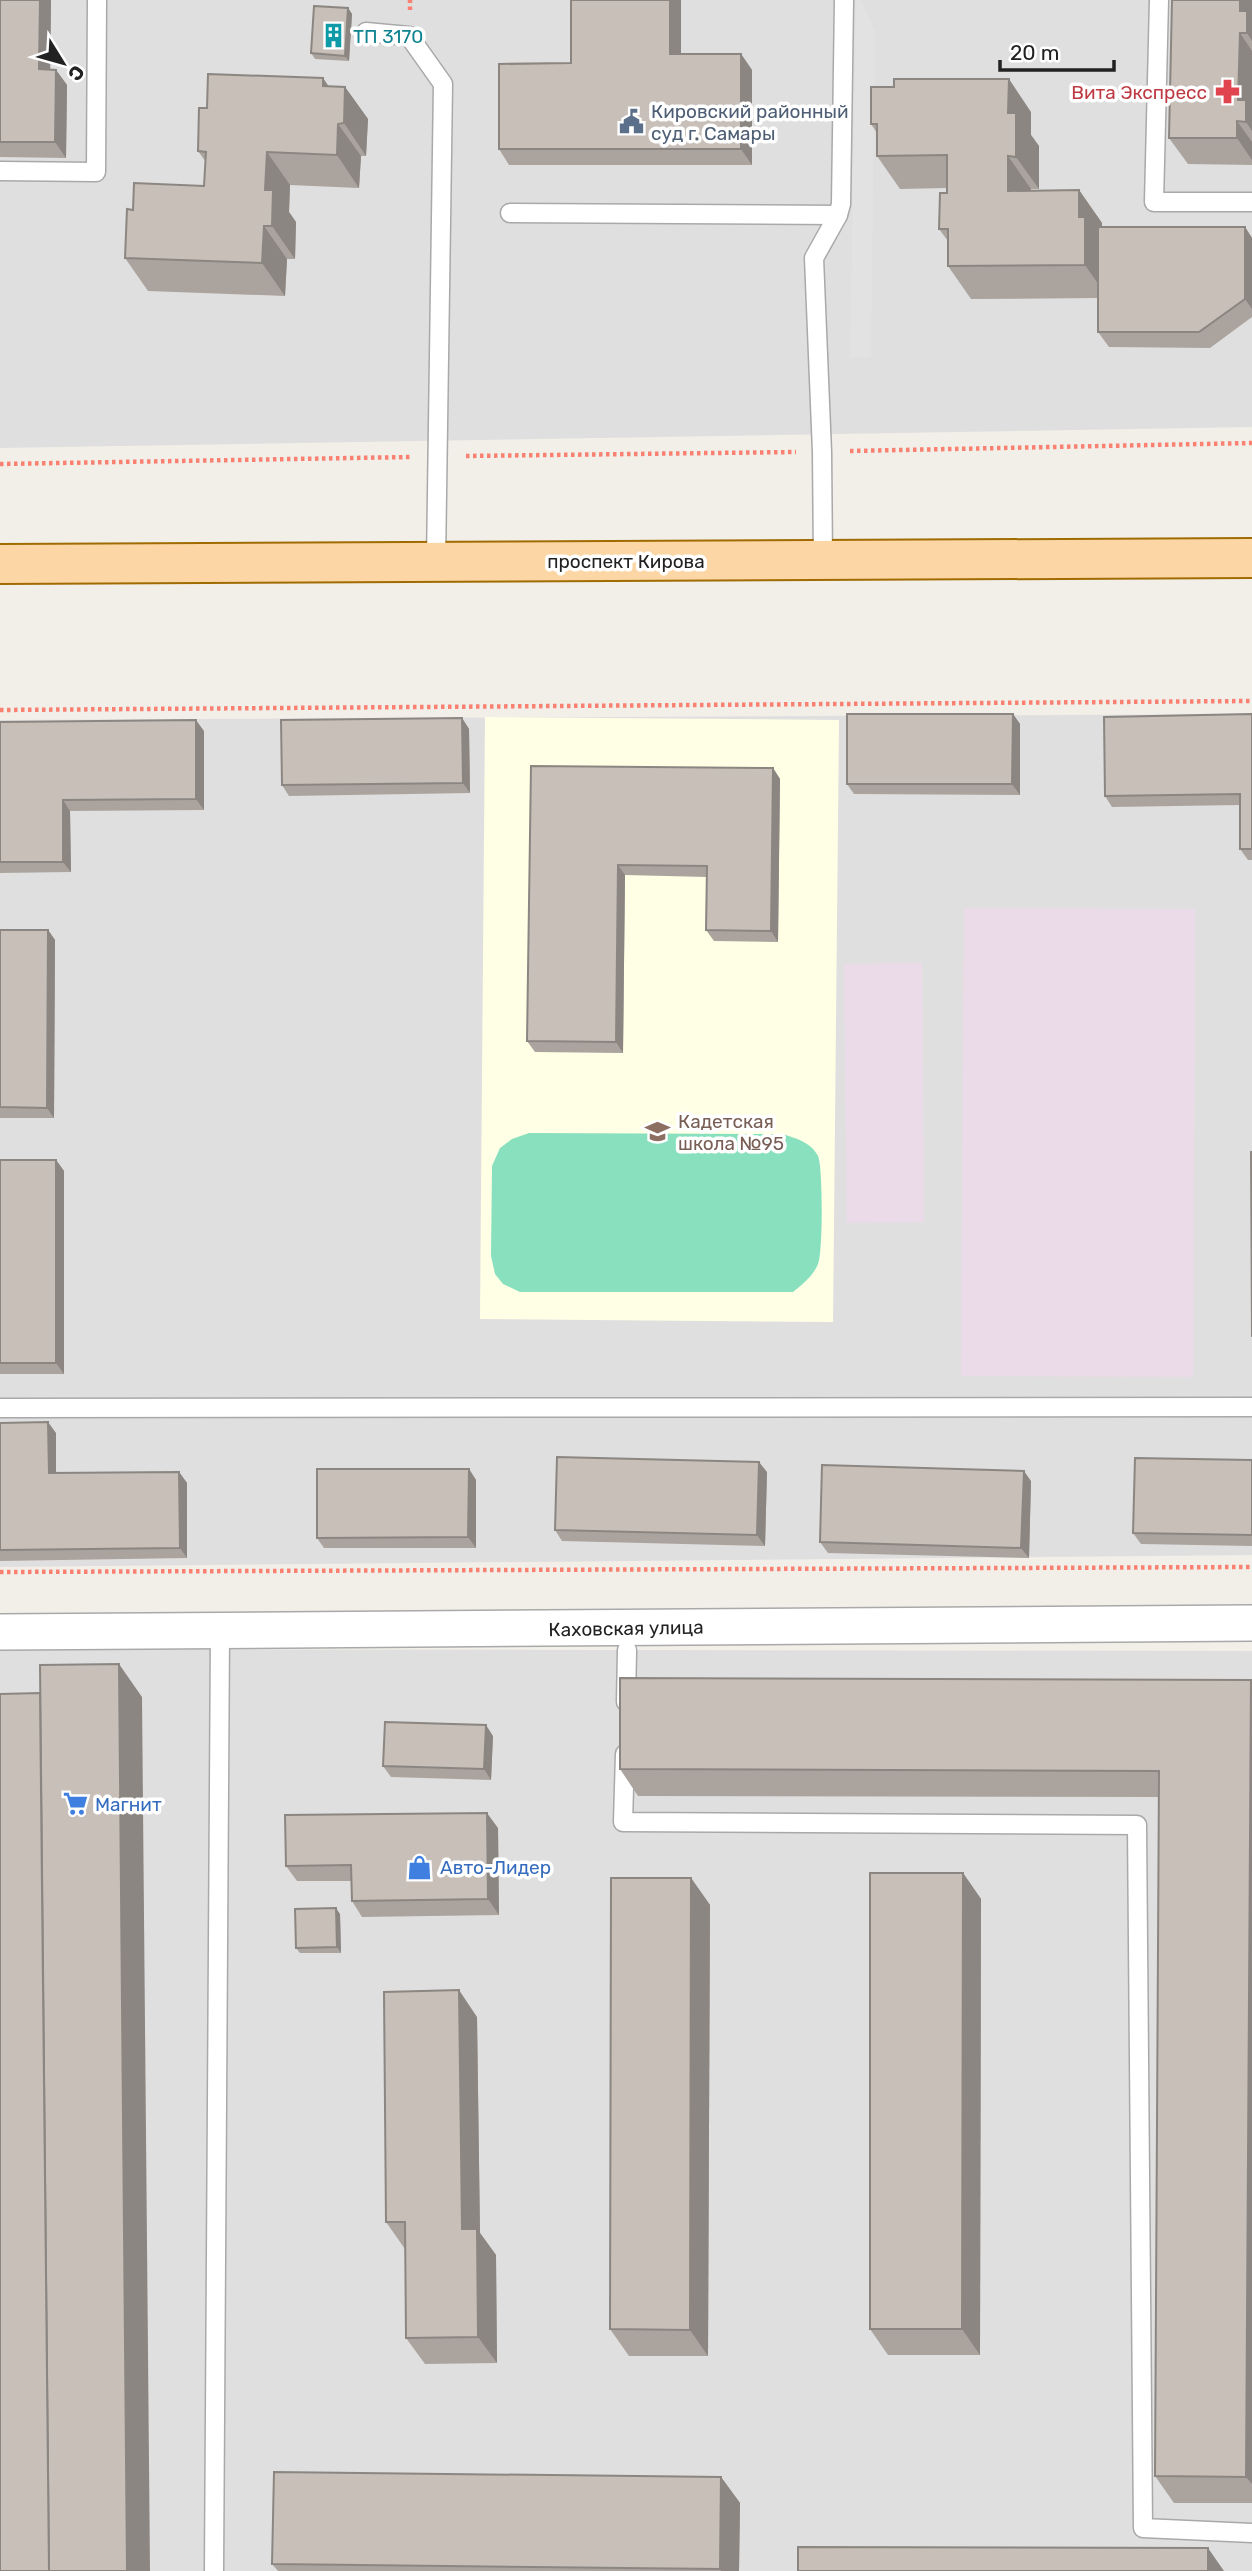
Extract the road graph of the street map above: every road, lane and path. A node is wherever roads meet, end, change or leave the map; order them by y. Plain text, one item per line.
1 (97, 0) edge
2 (844, 0) edge
3 (1159, 0) edge
4 (366, 32) dead end
5 (0, 171) edge
6 (1252, 202) edge
7 (510, 213) dead end
8 (838, 215) junction
9 (1252, 443) edge
10 (822, 452) junction
11 (439, 457) junction
12 (0, 464) edge
13 (1252, 558) edge
14 (823, 560) junction
15 (436, 562) junction
16 (0, 564) edge
17 (1252, 701) edge
18 (0, 710) edge
19 (1252, 1406) edge
20 (0, 1408) edge
21 (1252, 1567) edge
22 (0, 1572) edge
23 (1252, 1623) edge
24 (0, 1632) edge
25 (220, 1632) junction
26 (627, 1650) dead end
27 (626, 1716) edge
28 (625, 1743) edge
29 (1252, 2533) edge
30 (214, 2571) edge

1 - 5 lane
2 - 8 lane
3 - 6 lane
4 - 11 lane
7 - 8 lane
8 - 10 lane
9 - 10 path
10 - 11 path
10 - 14 lane
11 - 12 path
11 - 15 lane
13 - 14 main road, проспект Кирова
14 - 15 main road, проспект Кирова
15 - 16 main road, проспект Кирова
17 - 18 path
19 - 20 lane
21 - 22 path
23 - 25 street, Каховская улица
24 - 25 street, Каховская улица
25 - 30 lane
26 - 27 lane
28 - 29 lane

